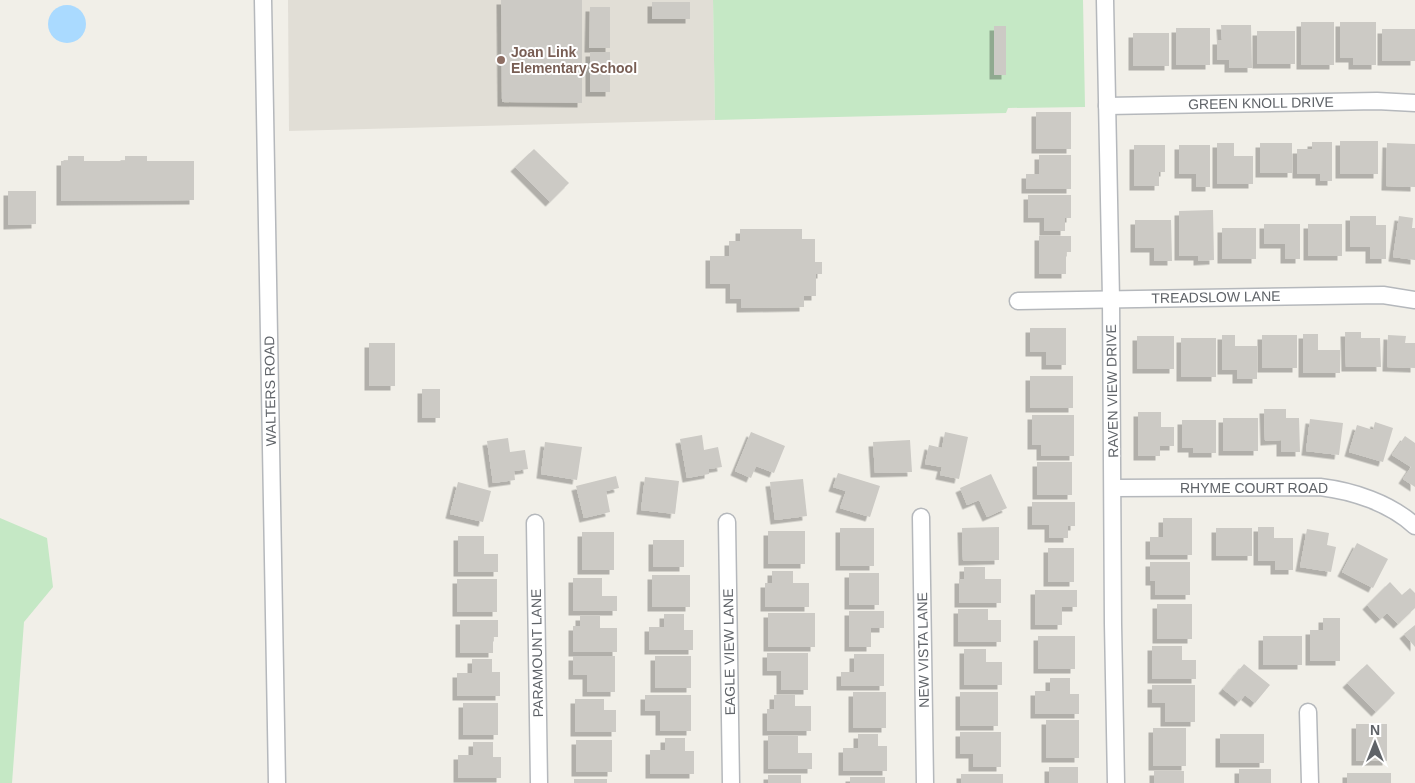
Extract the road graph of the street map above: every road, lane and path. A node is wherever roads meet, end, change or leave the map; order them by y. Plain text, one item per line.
1 (263, 0) edge
2 (1105, 0) edge
3 (1415, 103) edge
4 (1107, 106) junction
5 (1111, 299) junction
6 (1415, 300) edge
7 (1018, 301) dead end
8 (1113, 488) junction
9 (921, 517) dead end
10 (727, 522) dead end
11 (535, 523) dead end
12 (1415, 526) edge
13 (1308, 712) dead end
14 (277, 783) edge
15 (539, 783) edge
16 (731, 783) edge
17 (925, 783) edge
18 (1116, 783) edge
19 (1310, 783) edge

1 - 14 street, WALTERS ROAD
2 - 4 street, RAVEN VIEW DRIVE
3 - 4 street, GREEN KNOLL DRIVE
4 - 5 street, RAVEN VIEW DRIVE
5 - 6 street, TREADSLOW LANE
5 - 7 street, TREADSLOW LANE
5 - 8 street, RAVEN VIEW DRIVE
8 - 12 street, RHYME COURT ROAD
8 - 18 street, RAVEN VIEW DRIVE
9 - 17 street, NEW VISTA LANE
10 - 16 street, EAGLE VIEW LANE
11 - 15 street, PARAMOUNT LANE
13 - 19 street

